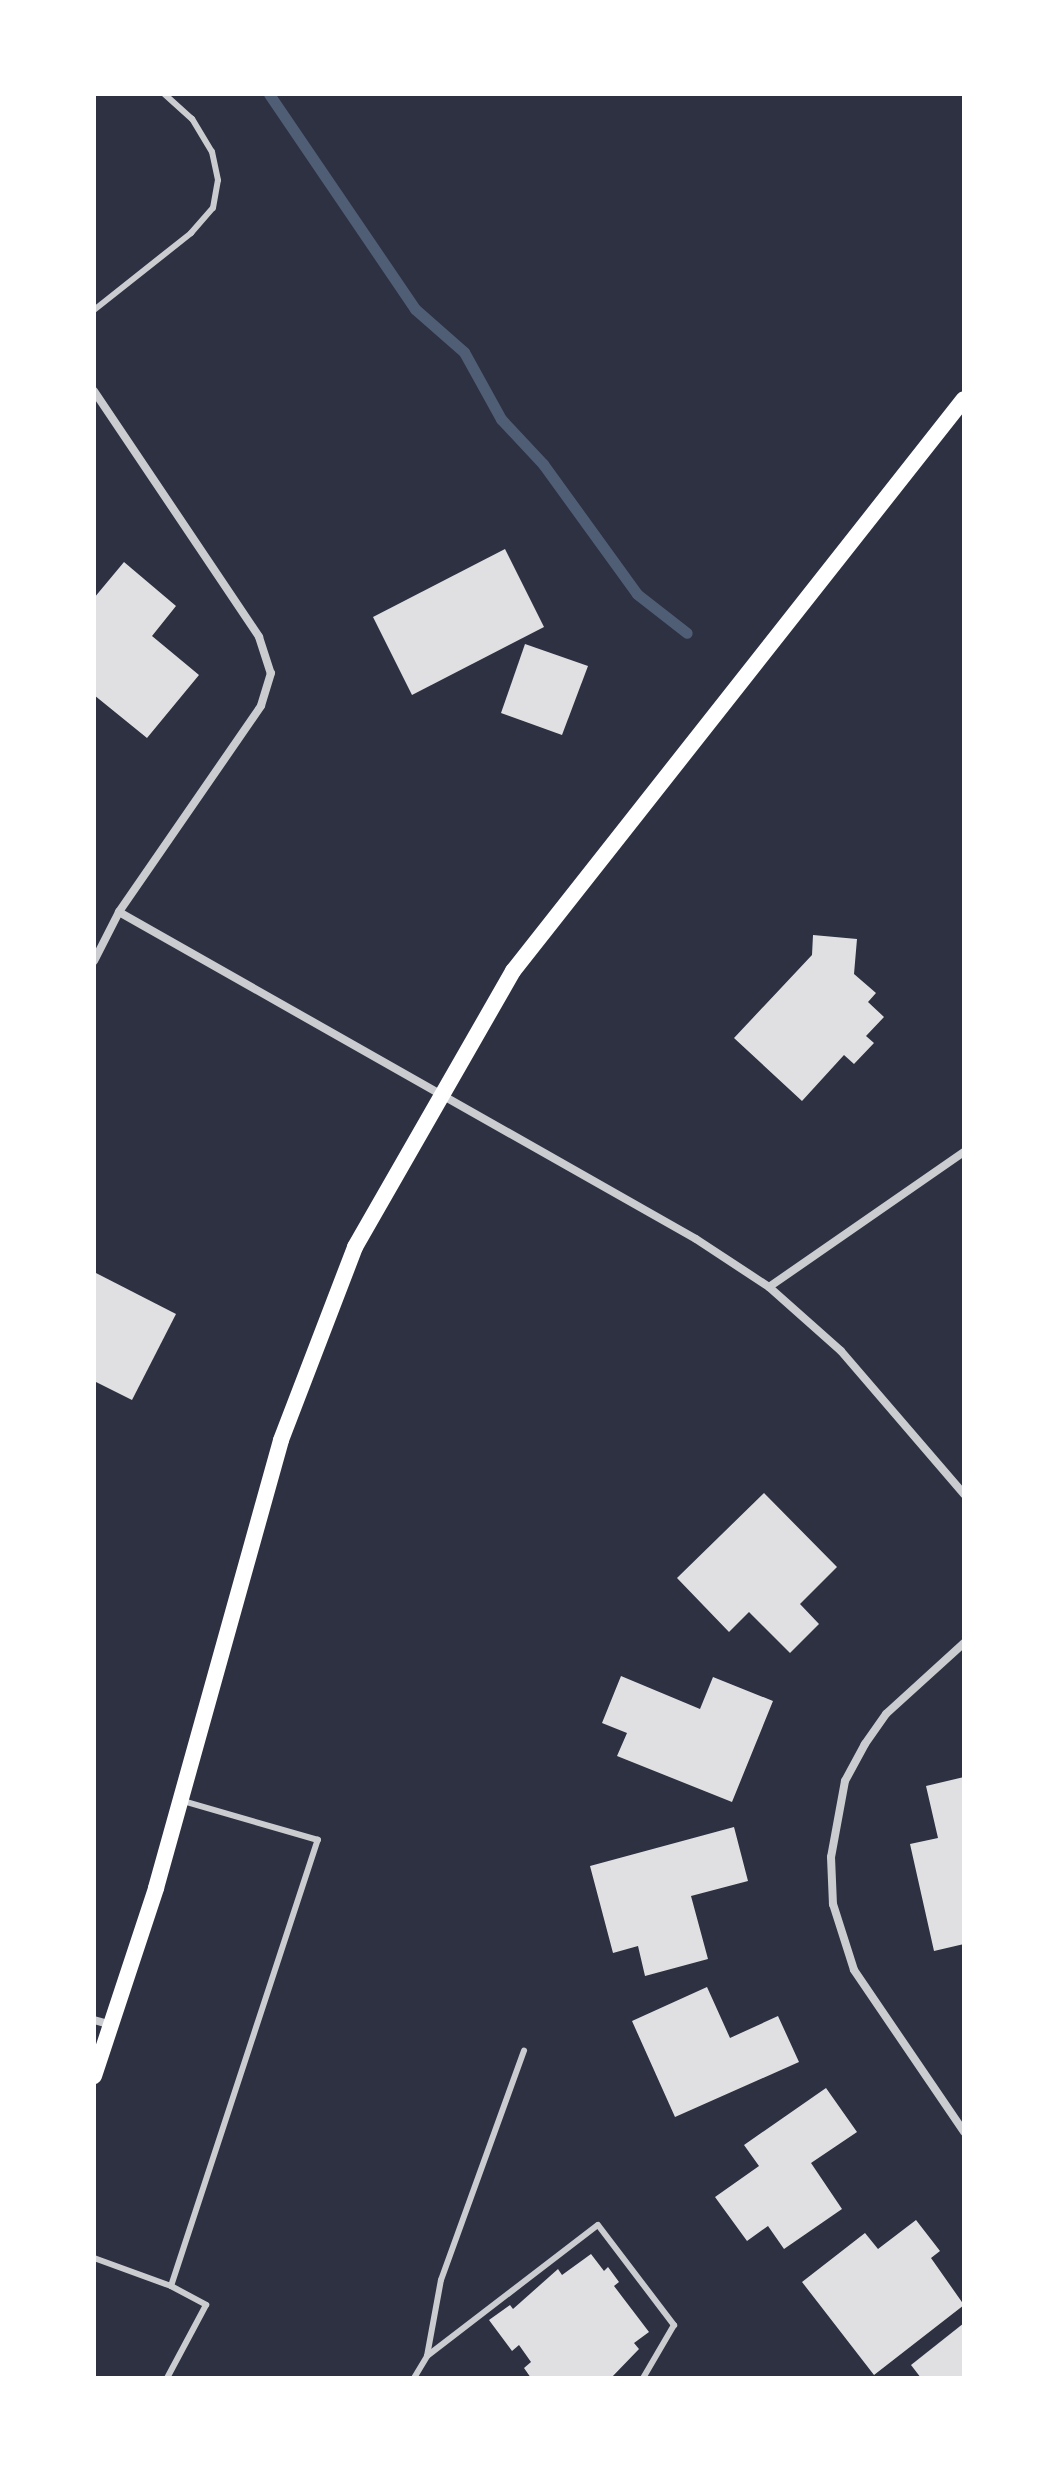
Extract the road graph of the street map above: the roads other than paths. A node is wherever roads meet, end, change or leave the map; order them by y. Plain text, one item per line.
1 (164, 94) edge
2 (94, 310) edge
3 (94, 391) edge
4 (964, 399) edge
5 (119, 912) junction
6 (94, 961) edge
7 (437, 1097) junction
8 (964, 1152) edge
9 (769, 1287) junction
10 (964, 1494) edge
11 (964, 1643) edge
12 (180, 1800) junction
13 (94, 2020) edge
14 (112, 2026) junction
15 (524, 2051) dead end
16 (94, 2076) edge
17 (964, 2132) edge
18 (94, 2258) edge
19 (171, 2286) junction
20 (427, 2356) junction
21 (167, 2378) edge
22 (414, 2378) edge
23 (643, 2378) edge

1 - 2 lane
3 - 5 street
4 - 7 main road
5 - 6 street
5 - 7 street
7 - 9 street
7 - 12 main road
8 - 9 street
9 - 10 street
11 - 17 street
12 - 14 main road
12 - 19 lane
13 - 14 street
14 - 16 main road
15 - 20 lane
18 - 19 lane
19 - 21 lane
20 - 22 lane
20 - 23 lane

